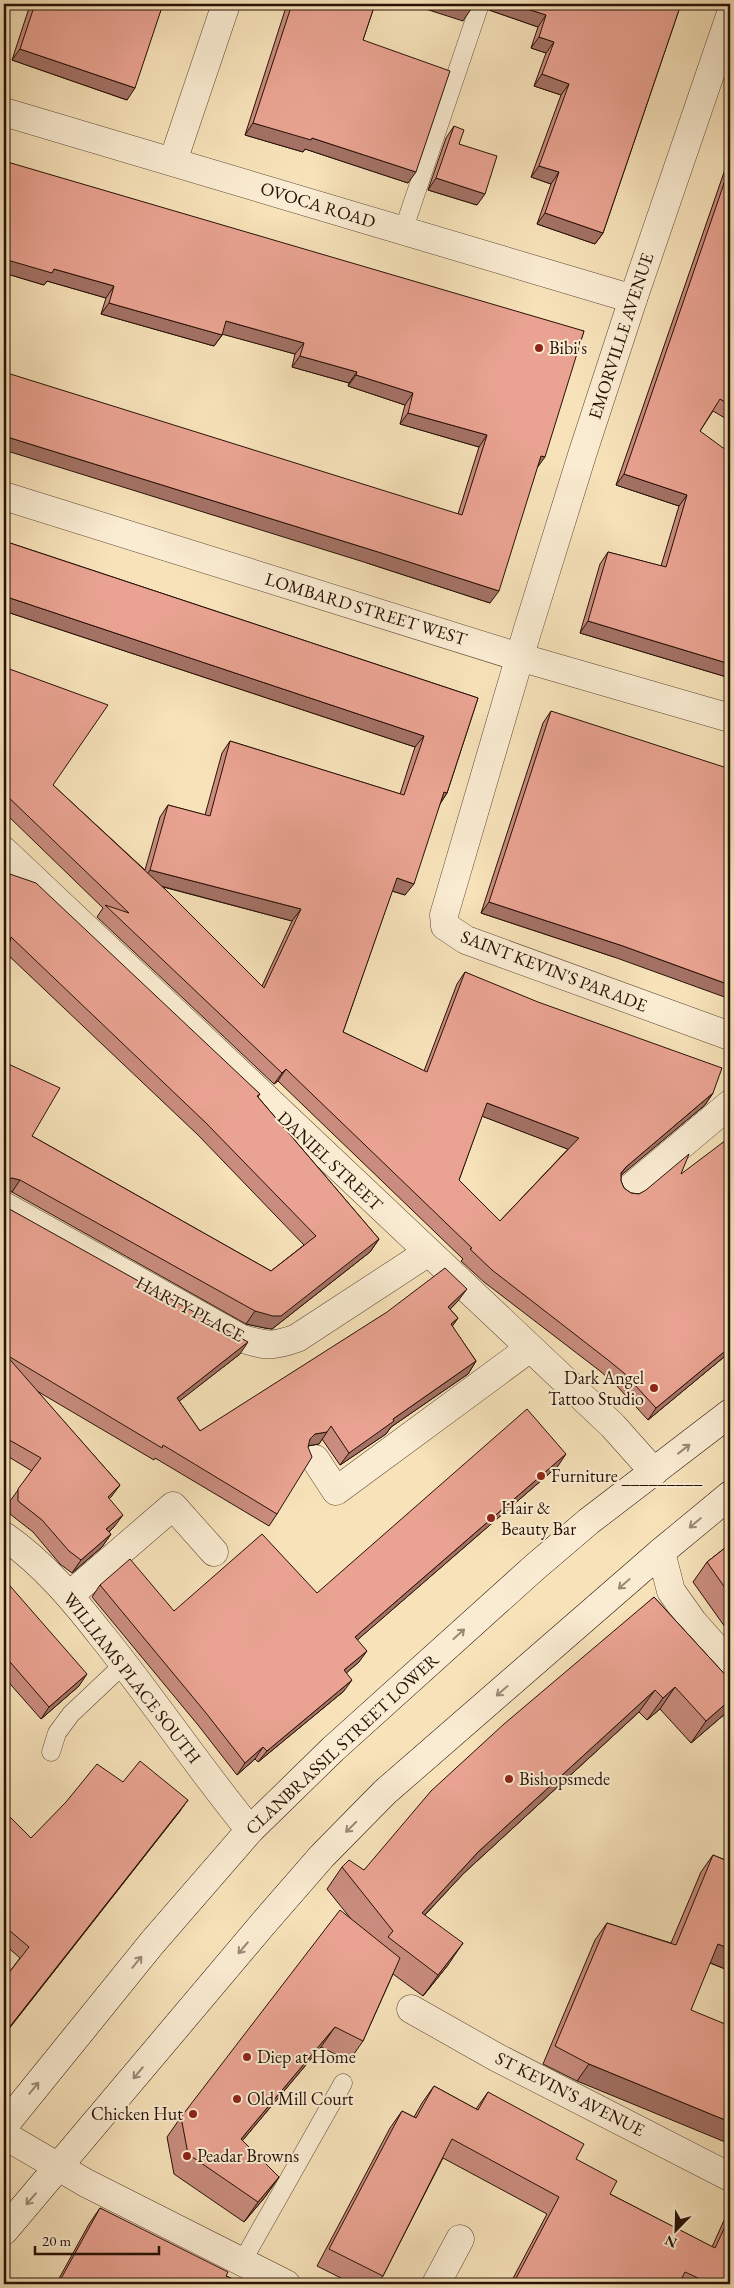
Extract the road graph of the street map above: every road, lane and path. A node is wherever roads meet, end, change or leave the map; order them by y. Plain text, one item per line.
1 (226, 4) edge
2 (480, 4) edge
3 (730, 16) edge
4 (4, 112) edge
5 (173, 162) junction
6 (403, 231) junction
7 (633, 299) junction
8 (4, 496) edge
9 (519, 657) junction
10 (730, 718) edge
11 (4, 851) edge
12 (730, 1036) edge
13 (730, 1104) edge
14 (628, 1190) edge
15 (4, 1206) edge
16 (427, 1253) junction
17 (530, 1348) junction
18 (730, 1413) edge
19 (315, 1459) dead end
20 (654, 1472) junction
21 (730, 1495) edge
22 (4, 1536) edge
23 (214, 1552) dead end
24 (661, 1552) junction
25 (68, 1594) junction
26 (124, 1664) junction
27 (730, 1664) edge
28 (51, 1752) dead end
29 (250, 1830) junction
30 (411, 2009) dead end
31 (343, 2083) dead end
32 (4, 2126) edge
33 (4, 2135) edge
34 (58, 2168) junction
35 (730, 2177) edge
36 (4, 2231) edge
37 (460, 2239) dead end
38 (242, 2262) junction
39 (286, 2284) edge
40 (436, 2284) edge

1 - 5 street
2 - 6 lane
3 - 7 street, EMORVILLE AVENUE
4 - 5 street, OVOCA ROAD
5 - 6 street, OVOCA ROAD
6 - 7 street, OVOCA ROAD
7 - 9 street, EMORVILLE AVENUE
8 - 9 street, LOMBARD STREET WEST
9 - 10 street, LOMBARD STREET WEST
9 - 12 street, SAINT KEVIN'S PARADE
11 - 16 street, DANIEL STREET
13 - 14 street
15 - 16 street, HARTY PLACE
16 - 17 street, DANIEL STREET
17 - 19 street
17 - 20 street, DANIEL STREET
20 -> 18 street, CLANBRASSIL STREET LOWER
29 -> 20 street, CLANBRASSIL STREET LOWER
21 -> 24 street
22 - 25 street, WILLIAMS PLACE SOUTH
23 - 25 street
24 - 27 street
24 -> 34 street
25 - 26 street, WILLIAMS PLACE SOUTH
26 - 28 lane
26 - 29 street, WILLIAMS PLACE SOUTH
32 -> 29 street, CLANBRASSIL STREET LOWER
30 - 35 street, ST KEVIN'S AVENUE
31 - 38 lane
33 - 34 street
34 -> 36 street
34 - 38 street
37 - 40 street
38 - 39 street

